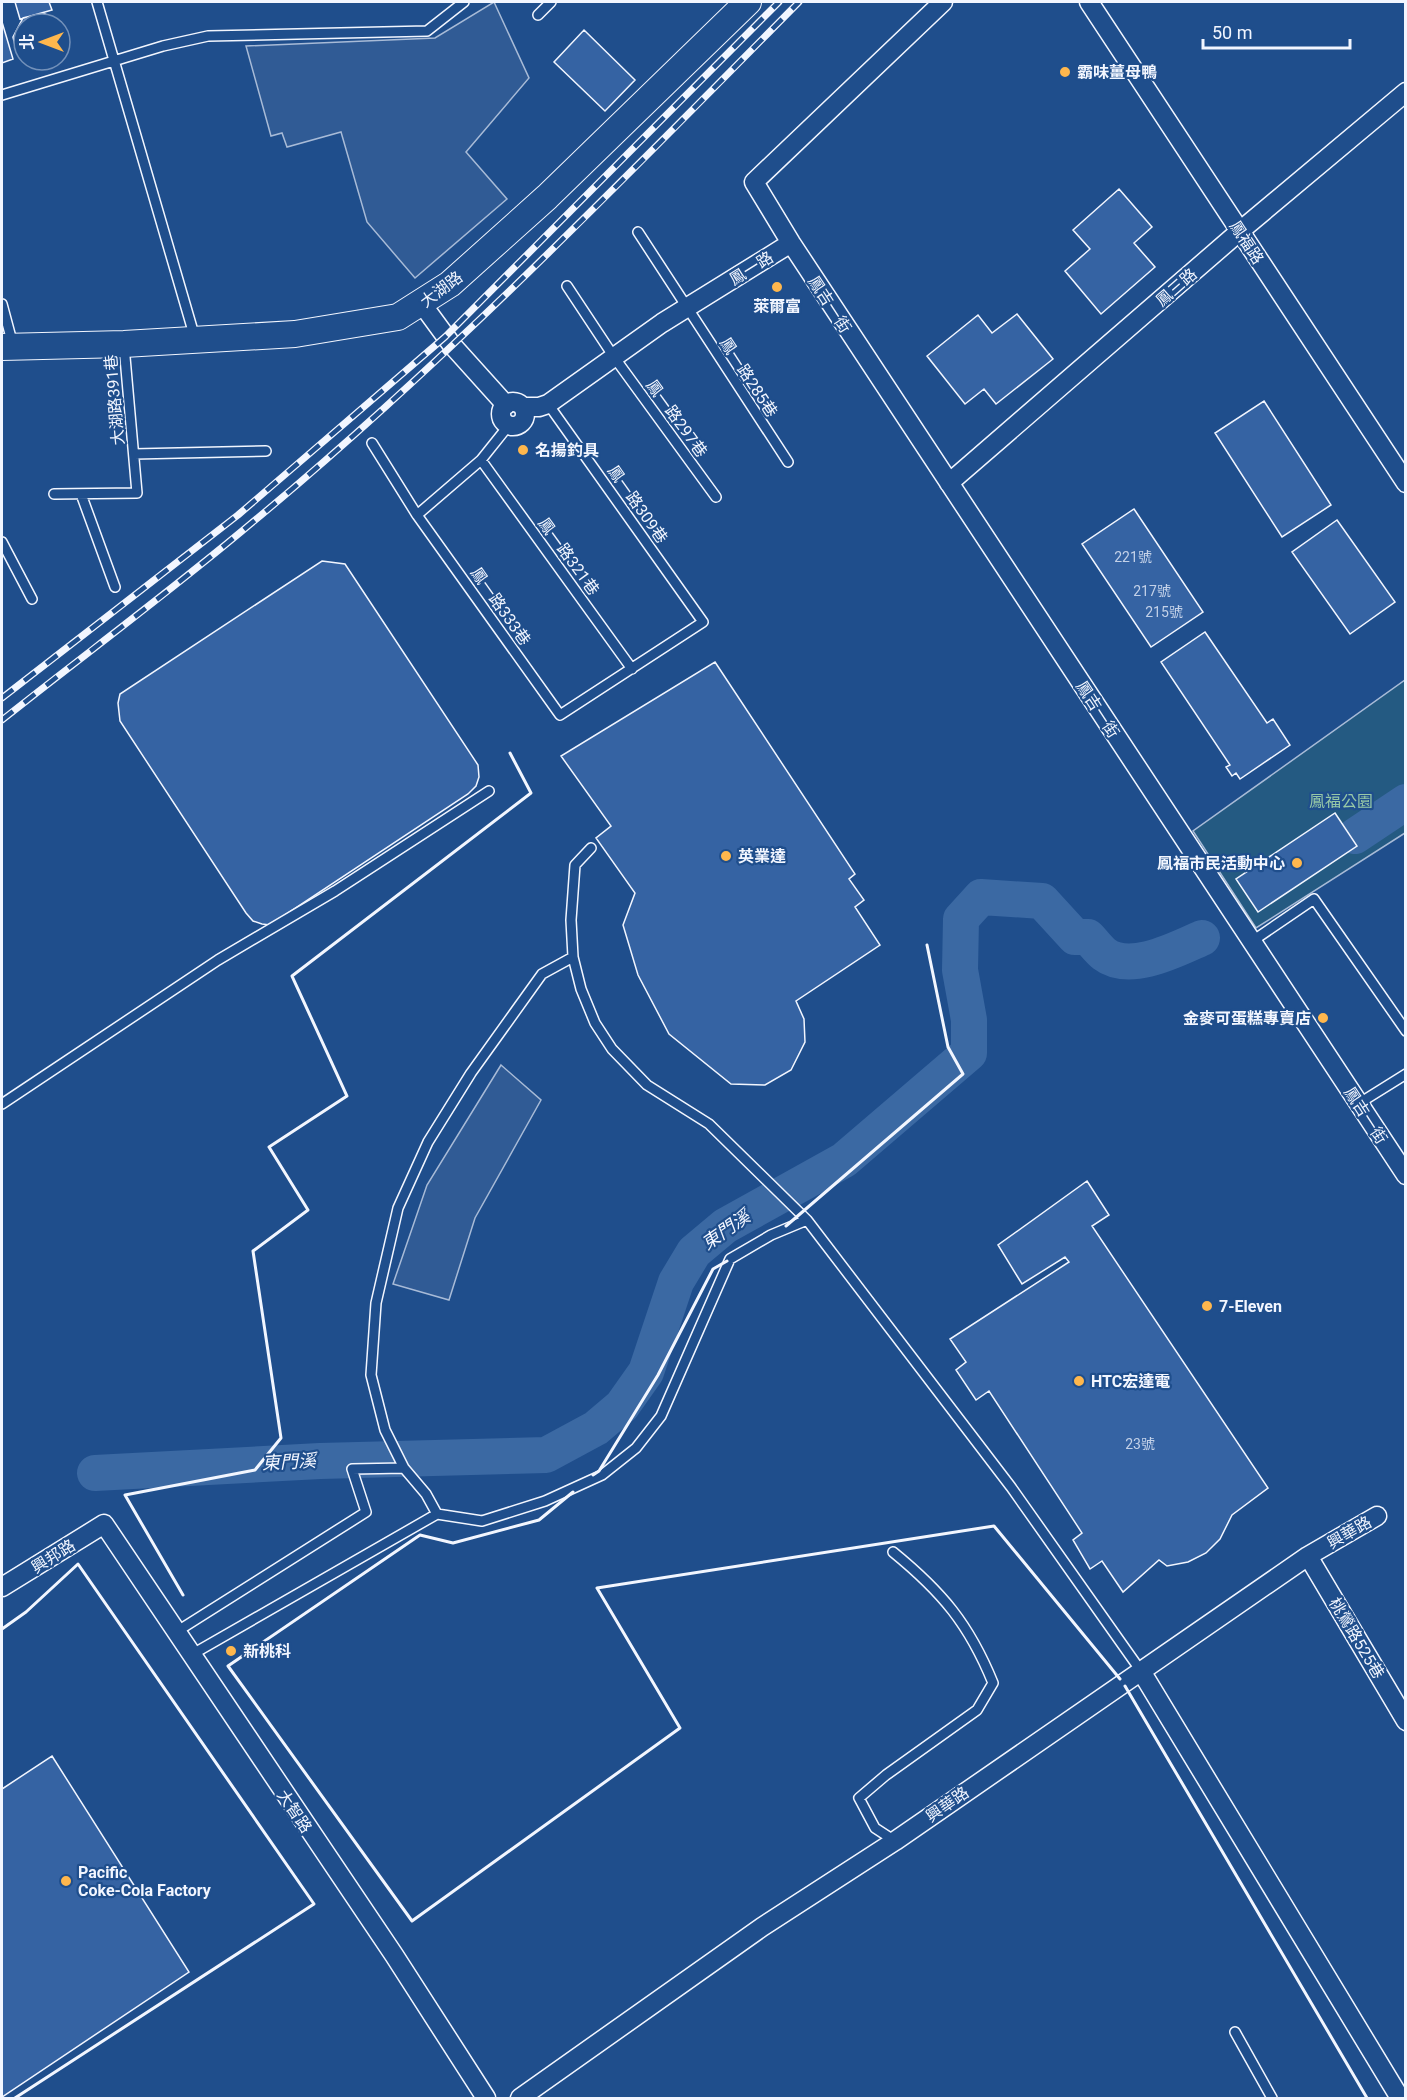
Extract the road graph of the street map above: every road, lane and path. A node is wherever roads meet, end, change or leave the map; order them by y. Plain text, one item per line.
1 (97, 2) edge
2 (464, 2) edge
3 (551, 2) edge
4 (748, 2) edge
5 (943, 2) edge
6 (1089, 2) edge
7 (538, 15) dead end
8 (115, 60) junction
9 (1406, 92) edge
10 (2, 95) edge
11 (1240, 231) junction
12 (638, 232) dead end
13 (790, 243) junction
14 (567, 286) dead end
15 (2, 304) edge
16 (422, 304) junction
17 (686, 308) junction
18 (195, 338) junction
19 (124, 344) junction
20 (15, 346) edge
21 (614, 357) junction
22 (548, 404) junction
23 (514, 406) junction
24 (509, 425) joint
25 (372, 443) dead end
26 (266, 451) dead end
27 (134, 454) junction
28 (481, 460) junction
29 (788, 462) dead end
30 (949, 483) junction
31 (1406, 483) edge
32 (54, 494) dead end
33 (81, 494) junction
34 (716, 497) dead end
35 (417, 515) junction
36 (2, 542) edge
37 (115, 587) dead end
38 (32, 599) dead end
39 (632, 669) junction
40 (489, 791) dead end
41 (591, 848) dead end
42 (1249, 938) junction
43 (573, 957) junction
44 (1406, 1031) edge
45 (1406, 1074) edge
46 (2, 1104) edge
47 (1358, 1104) junction
48 (1406, 1175) edge
49 (806, 1220) junction
50 (403, 1467) junction
51 (437, 1514) junction
52 (1377, 1516) dead end
53 (104, 1524) joint
54 (893, 1552) dead end
55 (1308, 1556) junction
56 (2, 1587) edge
57 (176, 1632) junction
58 (191, 1655) junction
59 (1141, 1671) junction
60 (1406, 1721) edge
61 (895, 1841) junction
62 (1234, 2032) dead end
63 (486, 2098) edge
64 (520, 2098) edge
65 (1272, 2098) edge
66 (1400, 2098) edge

1 - 8 lane
2 - 8 lane
3 - 7 lane
4 - 16 street, 大湖路
5 - 13 street, 鳳一路
6 - 11 street, 鳳福路
8 - 10 lane
8 - 18 lane
9 - 11 street, 鳳三路
11 - 30 street, 鳳三路
11 - 31 street, 鳳福路
12 - 17 lane, 鳳一路285巷
13 - 17 street, 鳳一路
13 - 30 street, 鳳吉一街
14 - 21 lane, 鳳一路297巷
15 - 20 lane
16 - 18 street, 大湖路
16 - 23 street
17 - 21 street, 鳳一路
17 - 29 lane, 鳳一路285巷
18 - 19 street, 大湖路
19 - 20 street, 大湖路
19 - 27 lane, 大湖路391巷
21 - 22 street, 鳳一路
21 - 34 lane, 鳳一路297巷
22 - 23 street, 鳳一路
22 - 39 lane, 鳳一路309巷
23 - 24 street
24 - 28 lane
25 - 35 lane
26 - 27 lane
27 - 33 lane, 大湖路391巷
28 - 35 lane
28 - 39 lane, 鳳一路321巷
30 - 42 street, 鳳吉一街
32 - 33 lane
33 - 37 lane
35 - 39 lane, 鳳一路333巷
36 - 38 lane
40 - 46 lane
41 - 43 lane
42 - 44 lane
42 - 47 street, 鳳吉一街
43 - 49 lane
43 - 50 lane
45 - 47 lane
47 - 48 street, 鳳吉一街
49 - 51 lane
49 - 59 lane
50 - 51 lane
50 - 57 lane
51 - 58 lane
52 - 55 street, 興華路
53 - 56 street, 興邦路
53 - 57 street, 大智路
54 - 61 lane
55 - 59 street, 興華路
55 - 60 street, 桃鶯路525巷
57 - 58 street, 大智路
58 - 63 street, 大智路
59 - 61 street, 興華路
59 - 66 street
61 - 64 street, 興華路
62 - 65 lane

